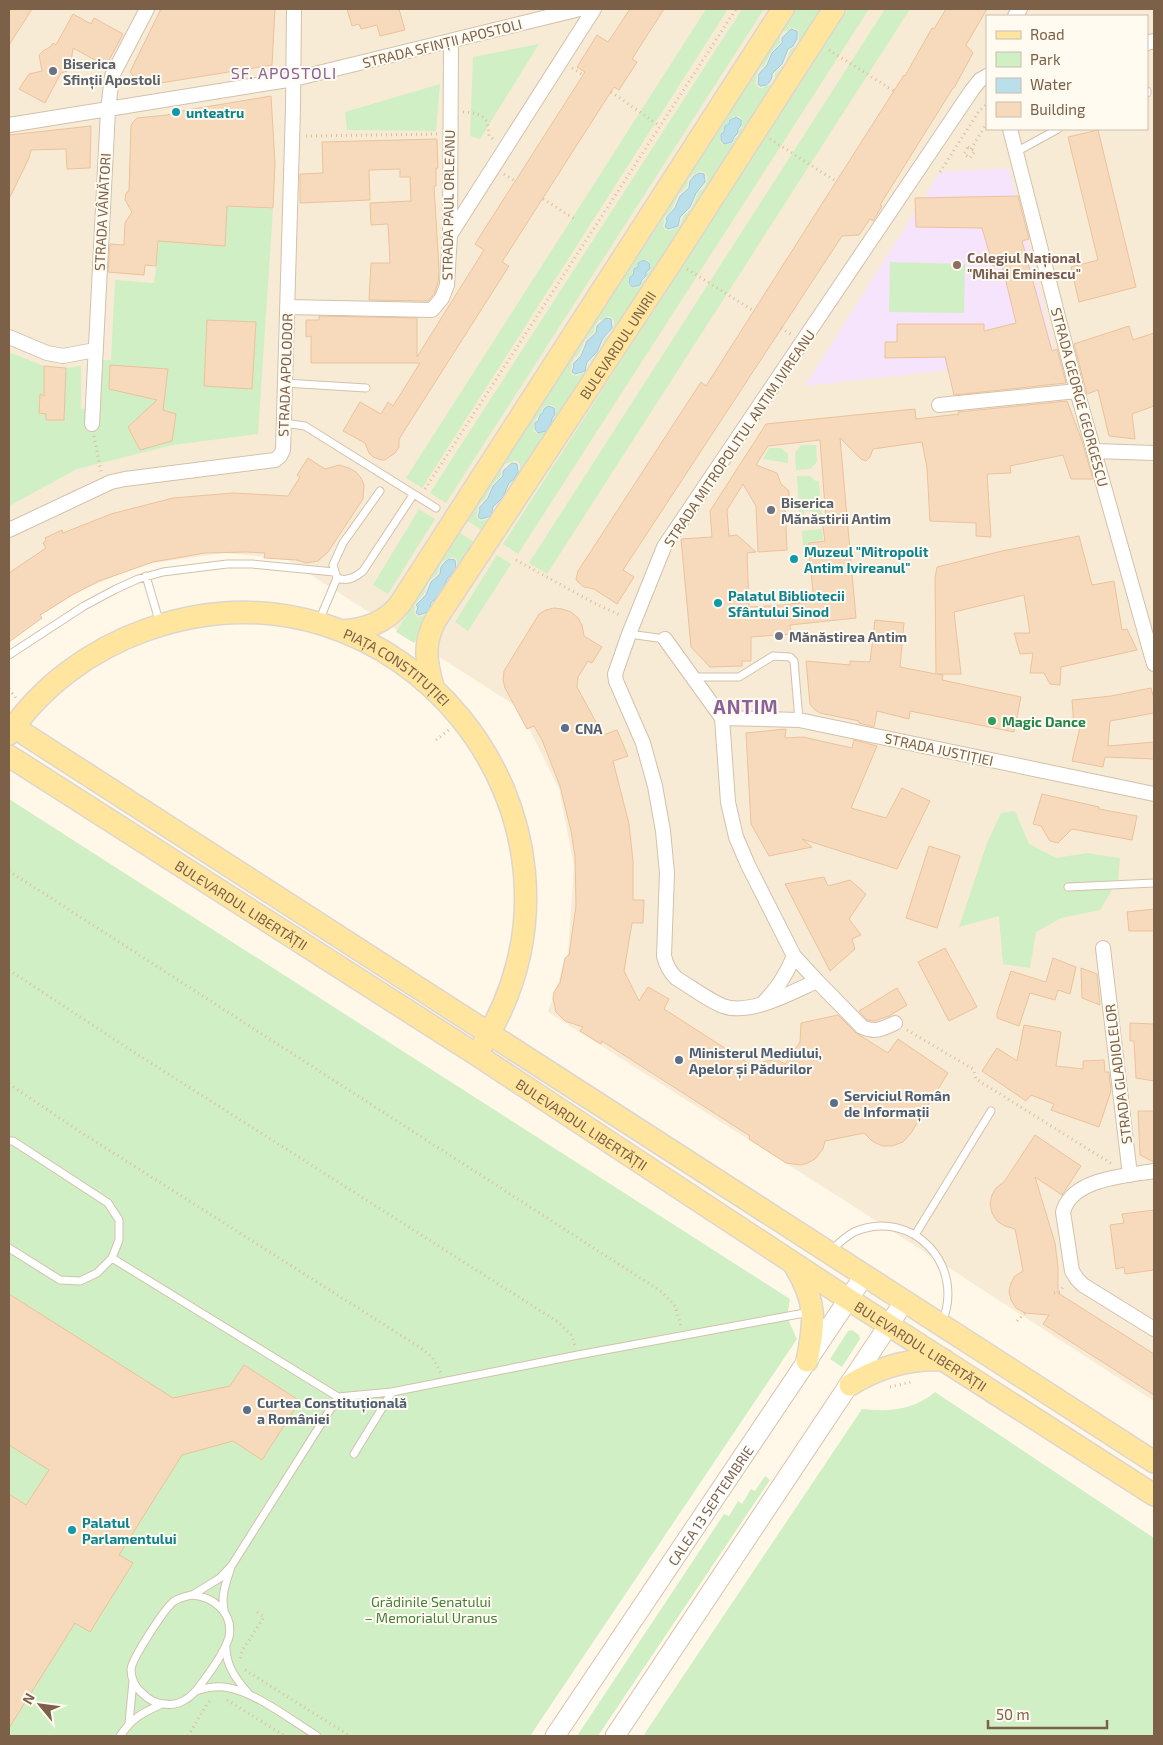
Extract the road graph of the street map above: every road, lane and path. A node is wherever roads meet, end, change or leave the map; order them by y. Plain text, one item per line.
1 (146, 9) edge
2 (294, 9) edge
3 (580, 9) edge
4 (594, 9) edge
5 (736, 9) edge
6 (783, 9) edge
7 (834, 9) edge
8 (814, 40) junction
9 (451, 41) junction
10 (986, 77) edge
11 (294, 79) junction
12 (894, 91) dead end
13 (611, 92) dead end
14 (986, 105) edge
15 (108, 110) junction
16 (450, 111) junction
17 (9, 125) edge
18 (986, 125) edge
19 (660, 126) junction
20 (1010, 130) edge
21 (1056, 130) edge
22 (756, 131) junction
23 (450, 135) junction
24 (304, 136) dead end
25 (506, 147) junction
26 (972, 149) dead end
27 (1016, 152) junction
28 (940, 172) dead end
29 (837, 182) dead end
30 (543, 199) dead end
31 (576, 220) dead end
32 (450, 235) junction
33 (673, 260) junction
34 (287, 307) junction
35 (754, 311) dead end
36 (9, 337) edge
37 (95, 350) junction
38 (285, 383) junction
39 (366, 388) dead end
40 (1077, 390) junction
41 (939, 405) dead end
42 (284, 423) junction
43 (92, 424) joint
44 (1095, 451) junction
45 (1154, 453) edge
46 (103, 485) junction
47 (380, 491) dead end
48 (416, 497) junction
49 (436, 508) dead end
50 (9, 530) edge
51 (516, 560) dead end
52 (336, 575) junction
53 (146, 576) junction
54 (317, 623) junction
55 (160, 624) junction
56 (632, 627) junction
57 (343, 631) junction
58 (666, 639) joint
59 (9, 656) edge
60 (1154, 664) edge
61 (692, 677) junction
62 (433, 687) junction
63 (722, 718) junction
64 (799, 720) junction
65 (10, 728) edge
66 (9, 756) edge
67 (1154, 794) edge
68 (9, 871) edge
69 (1154, 883) edge
70 (1068, 887) dead end
71 (1103, 948) dead end
72 (794, 956) junction
73 (9, 970) edge
74 (817, 981) junction
75 (762, 1004) junction
76 (895, 1023) joint
77 (490, 1033) junction
78 (476, 1054) junction
79 (9, 1084) edge
80 (992, 1111) dead end
81 (9, 1140) edge
82 (1154, 1171) edge
83 (1130, 1175) junction
84 (915, 1235) junction
85 (9, 1248) edge
86 (828, 1253) junction
87 (112, 1258) junction
88 (794, 1264) junction
89 (864, 1276) junction
90 (848, 1299) junction
91 (904, 1302) junction
92 (813, 1312) junction
93 (1025, 1313) dead end
94 (1017, 1321) dead end
95 (889, 1325) junction
96 (941, 1325) junction
97 (1154, 1329) edge
98 (682, 1336) junction
99 (578, 1355) junction
100 (944, 1360) junction
101 (807, 1361) junction
102 (443, 1381) junction
103 (913, 1381) dead end
104 (850, 1385) junction
105 (888, 1387) dead end
106 (392, 1392) junction
107 (338, 1397) junction
108 (354, 1454) dead end
109 (1154, 1462) edge
110 (1154, 1495) edge
111 (232, 1565) junction
112 (191, 1596) junction
113 (254, 1610) dead end
114 (225, 1613) junction
115 (226, 1645) junction
116 (241, 1663) dead end
117 (243, 1667) dead end
118 (133, 1681) junction
119 (196, 1691) junction
120 (248, 1693) junction
121 (217, 1697) dead end
122 (223, 1698) dead end
123 (162, 1704) junction
124 (274, 1720) dead end
125 (129, 1723) junction
126 (270, 1727) junction
127 (120, 1736) edge
128 (188, 1736) edge
129 (285, 1736) edge
130 (317, 1736) edge
131 (349, 1736) edge
132 (555, 1736) edge
133 (615, 1736) edge

1 - 15 street, STRADA VÂNĂTORI
2 - 11 street, STRADA APOLODOR
3 - 9 street, STRADA SFINȚII APOSTOLI
4 - 25 street
5 - 19 path
6 - 57 main road
7 - 8 main road, BULEVARDUL UNIRII
8 - 12 path
8 - 22 main road, BULEVARDUL UNIRII
9 - 11 street, STRADA SFINȚII APOSTOLI
9 - 16 street, STRADA PAUL ORLEANU
10 - 56 street, STRADA MITROPOLITUL ANTIM IVIREANU
11 - 15 street, STRADA SFINȚII APOSTOLI
11 - 34 street, STRADA APOLODOR
13 - 19 path
14 - 28 path
15 - 17 street, STRADA SFINȚII APOSTOLI
15 - 37 street, STRADA VÂNĂTORI
16 - 23 street, STRADA PAUL ORLEANU
16 - 25 path
18 - 26 path
19 - 48 path
20 - 27 street, STRADA GEORGE GEORGESCU
21 - 27 lane
22 - 29 path
22 - 33 main road, BULEVARDUL UNIRII
23 - 24 path
23 - 32 street, STRADA PAUL ORLEANU
25 - 32 street
27 - 40 street, STRADA GEORGE GEORGESCU
30 - 31 path
32 - 34 street, STRADA PAUL ORLEANU
33 - 35 path
33 - 62 main road, BULEVARDUL UNIRII
34 - 38 street, STRADA APOLODOR
36 - 37 street
37 - 43 street, STRADA VÂNĂTORI
38 - 39 lane
38 - 42 street, STRADA APOLODOR
40 - 41 street
40 - 44 street, STRADA GEORGE GEORGESCU
42 - 46 street, STRADA APOLODOR
42 - 48 lane
43 - 46 path
44 - 45 street
44 - 60 street, STRADA GEORGE GEORGESCU
46 - 50 street, STRADA APOLODOR
47 - 52 lane
48 - 49 lane
48 - 52 lane
51 - 56 path
52 - 53 lane
52 - 54 lane
53 - 55 lane
53 - 59 lane
54 - 55 main road, PIAȚA CONSTITUȚIEI
54 - 57 main road, PIAȚA CONSTITUȚIEI
55 - 65 main road, PIAȚA CONSTITUȚIEI
56 - 58 lane
56 - 75 street, STRADA MITROPOLITUL ANTIM IVIREANU
57 - 62 main road, PIAȚA CONSTITUȚIEI
58 - 61 street
61 - 63 street
61 - 64 lane
62 - 77 main road, PIAȚA CONSTITUȚIEI
63 - 64 street, STRADA JUSTIȚIEI
63 - 72 street
64 - 67 street, STRADA JUSTIȚIEI
65 - 77 main road, BULEVARDUL LIBERTĂȚII
66 - 78 main road, BULEVARDUL LIBERTĂȚII
68 - 98 path
69 - 70 lane
71 - 83 street, STRADA GLADIOLELOR
72 - 74 street
72 - 75 street
73 - 99 path
74 - 75 street, STRADA MITROPOLITUL ANTIM IVIREANU
74 - 76 street
76 - 83 path
77 - 78 main road, PIAȚA CONSTITUȚIEI
77 - 86 main road, BULEVARDUL LIBERTĂȚII
78 - 88 main road, BULEVARDUL LIBERTĂȚII
79 - 102 path
80 - 84 lane
81 - 87 lane
82 - 83 street
83 - 97 street
84 - 86 lane
84 - 96 lane
85 - 87 lane
86 - 89 main road, BULEVARDUL LIBERTĂȚII
87 - 107 lane
88 - 90 main road, BULEVARDUL LIBERTĂȚII
88 - 92 main road
89 - 90 main road, CALEA 13 SEPTEMBRIE
89 - 91 main road, BULEVARDUL LIBERTĂȚII
90 - 95 main road, BULEVARDUL LIBERTĂȚII
90 - 101 main road, CALEA 13 SEPTEMBRIE
91 - 95 main road
91 - 96 main road, BULEVARDUL LIBERTĂȚII
92 - 98 lane
92 - 101 main road
93 - 94 path
95 - 100 main road, BULEVARDUL LIBERTĂȚII
95 - 104 main road
96 - 109 main road, BULEVARDUL LIBERTĂȚII
98 - 99 lane
99 - 102 lane
100 - 104 main road
100 - 110 main road, BULEVARDUL LIBERTĂȚII
101 - 132 main road, CALEA 13 SEPTEMBRIE
102 - 106 lane
103 - 105 path
104 - 133 main road
106 - 107 lane
106 - 108 lane
107 - 111 lane
111 - 112 lane
111 - 114 lane
112 - 114 lane
112 - 118 lane
113 - 116 path
114 - 115 lane
115 - 119 lane
115 - 120 lane
117 - 131 path
118 - 123 lane
118 - 125 lane
119 - 120 lane
119 - 123 lane
120 - 130 lane
121 - 128 path
122 - 126 path
123 - 125 lane
124 - 126 path
125 - 127 lane
126 - 129 path

